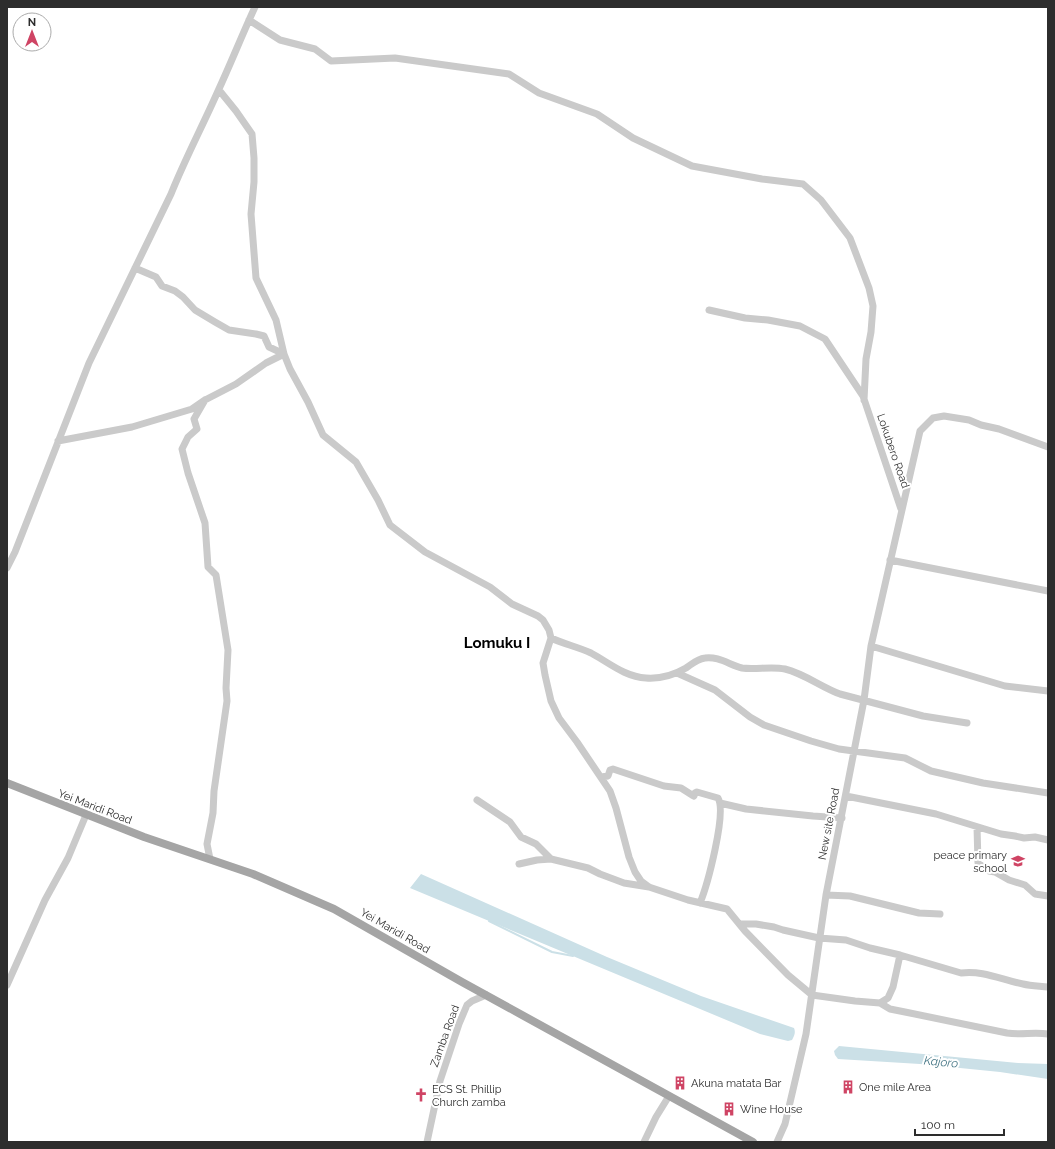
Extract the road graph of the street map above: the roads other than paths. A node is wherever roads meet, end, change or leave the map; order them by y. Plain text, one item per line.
1 (255, 7) edge
2 (249, 20) junction
3 (219, 90) junction
4 (135, 268) junction
5 (710, 310) dead end
6 (284, 354) junction
7 (205, 400) junction
8 (864, 400) junction
9 (58, 441) junction
10 (1048, 447) edge
11 (901, 509) junction
12 (890, 560) junction
13 (7, 568) edge
14 (1048, 591) edge
15 (550, 638) junction
16 (871, 646) junction
17 (677, 673) junction
18 (1048, 691) edge
19 (864, 700) junction
20 (967, 723) dead end
21 (854, 752) junction
22 (601, 777) junction
23 (7, 783) edge
24 (1048, 793) edge
25 (846, 796) junction
26 (477, 800) dead end
27 (720, 803) junction
28 (86, 815) junction
29 (842, 818) junction
30 (977, 827) junction
31 (1048, 840) edge
32 (210, 859) junction
33 (551, 859) junction
34 (519, 864) dead end
35 (649, 887) junction
36 (826, 895) junction
37 (1048, 896) edge
38 (700, 903) junction
39 (940, 914) dead end
40 (741, 924) junction
41 (819, 938) junction
42 (900, 955) junction
43 (7, 985) edge
44 (1048, 987) edge
45 (486, 995) junction
46 (812, 995) junction
47 (880, 1003) junction
48 (1048, 1034) edge
49 (669, 1096) junction
50 (427, 1142) edge
51 (644, 1142) edge
52 (753, 1142) edge
53 (776, 1142) edge

1 - 2 street
2 - 3 street
2 - 8 street
3 - 4 street
3 - 6 street
4 - 6 street
4 - 9 street
5 - 8 street
6 - 7 street
6 - 15 street
7 - 9 street
7 - 32 street
8 - 11 street, Lokubero Road
9 - 13 street
10 - 11 street, New site Road
11 - 12 street, New site Road
12 - 14 street
12 - 16 street, New site Road
15 - 17 street
15 - 22 street
16 - 18 street
16 - 19 street, New site Road
17 - 19 street
17 - 21 street
19 - 20 street
19 - 21 street, New site Road
21 - 24 street
21 - 25 street, New site Road
22 - 27 street
22 - 35 street
23 - 28 main road, Yei Maridi Road
25 - 29 street, New site Road
25 - 30 street
26 - 33 street
27 - 29 street
27 - 38 street
28 - 32 main road, Yei Maridi Road
28 - 43 street
29 - 36 street, New site Road
30 - 31 street
30 - 37 street
32 - 45 main road, Yei Maridi Road
33 - 34 street
33 - 35 street
35 - 38 street
36 - 39 street
36 - 41 street, New site Road
38 - 40 street
40 - 41 street
40 - 46 street
41 - 42 street
41 - 46 street, New site Road
42 - 44 street
42 - 47 street
45 - 49 main road, Yei Maridi Road
45 - 50 street, Zamba Road
46 - 47 street
46 - 53 street, New site Road
47 - 48 street
49 - 51 street
49 - 52 main road, Yei Maridi Road

